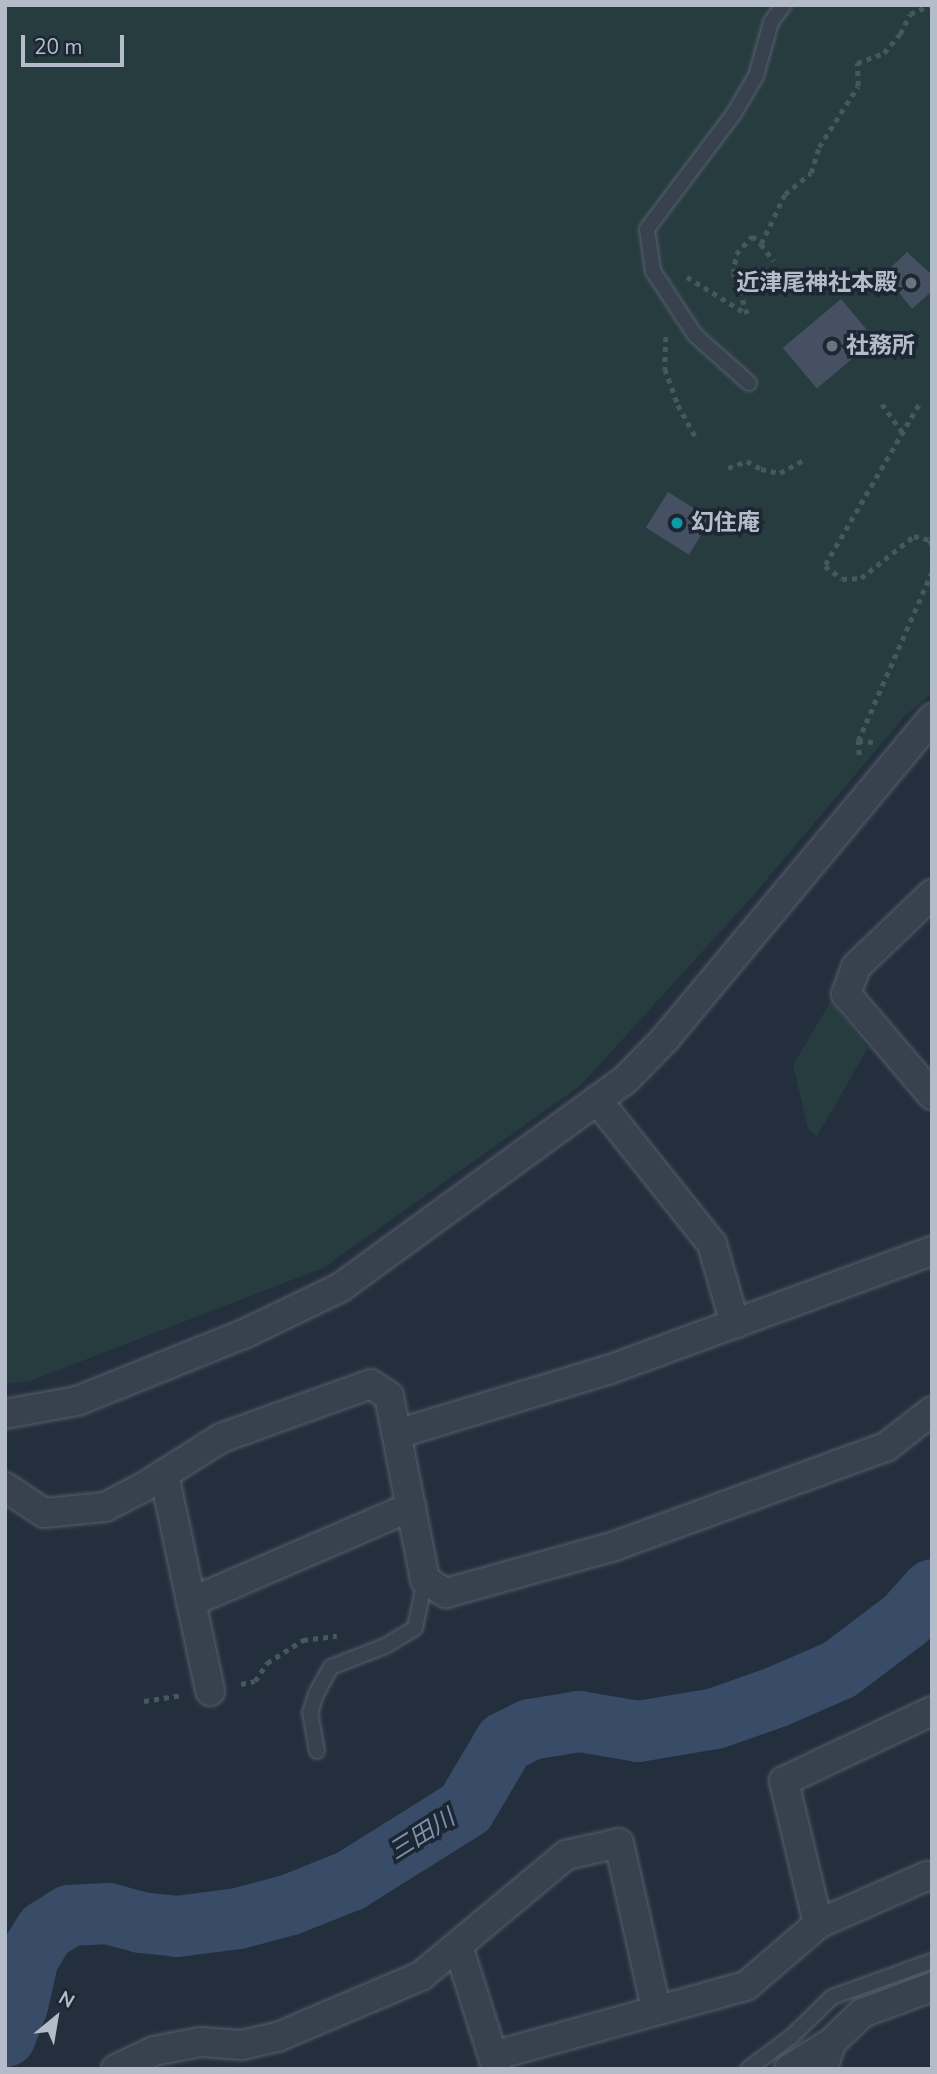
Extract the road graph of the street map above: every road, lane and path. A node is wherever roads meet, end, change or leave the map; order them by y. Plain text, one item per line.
1 (784, 5) edge
2 (930, 5) edge
3 (761, 244) junction
4 (774, 261) dead end
5 (653, 271) junction
6 (674, 303) junction
7 (749, 383) dead end
8 (882, 404) dead end
9 (919, 405) dead end
10 (902, 432) junction
11 (696, 437) dead end
12 (803, 460) dead end
13 (728, 468) dead end
14 (932, 545) edge
15 (932, 572) edge
16 (932, 718) edge
17 (858, 741) dead end
18 (932, 894) edge
19 (932, 1095) edge
20 (597, 1100) junction
21 (932, 1251) edge
22 (735, 1324) junction
23 (932, 1411) edge
24 (5, 1414) edge
25 (397, 1434) junction
26 (164, 1474) junction
27 (5, 1487) edge
28 (411, 1507) junction
29 (425, 1580) junction
30 (191, 1602) junction
31 (340, 1636) dead end
32 (210, 1691) junction
33 (144, 1701) dead end
34 (932, 1711) edge
35 (317, 1751) dead end
36 (927, 1876) dead end
37 (818, 1924) junction
38 (458, 1946) junction
39 (932, 1961) edge
40 (932, 1987) edge
41 (656, 2008) junction
42 (827, 2056) edge
43 (495, 2062) edge
44 (116, 2069) edge
45 (748, 2069) edge
46 (789, 2069) edge

1 - 5 lane
2 - 3 path
3 - 4 path
3 - 5 path
5 - 6 lane
6 - 7 lane
6 - 11 path
8 - 10 path
9 - 10 path
10 - 14 path
12 - 13 path
15 - 17 path
16 - 20 street
18 - 19 street
20 - 22 street
20 - 24 street
21 - 22 street
22 - 25 street
23 - 29 street
25 - 26 street
25 - 28 street
26 - 27 street
26 - 30 street
28 - 29 street
28 - 30 street
29 - 35 lane
30 - 32 street
31 - 32 path
32 - 33 path
34 - 37 street
36 - 37 street
37 - 41 street
38 - 41 street
38 - 43 street
38 - 44 street
39 - 45 lane
40 - 42 street
41 - 43 street
42 - 46 street

